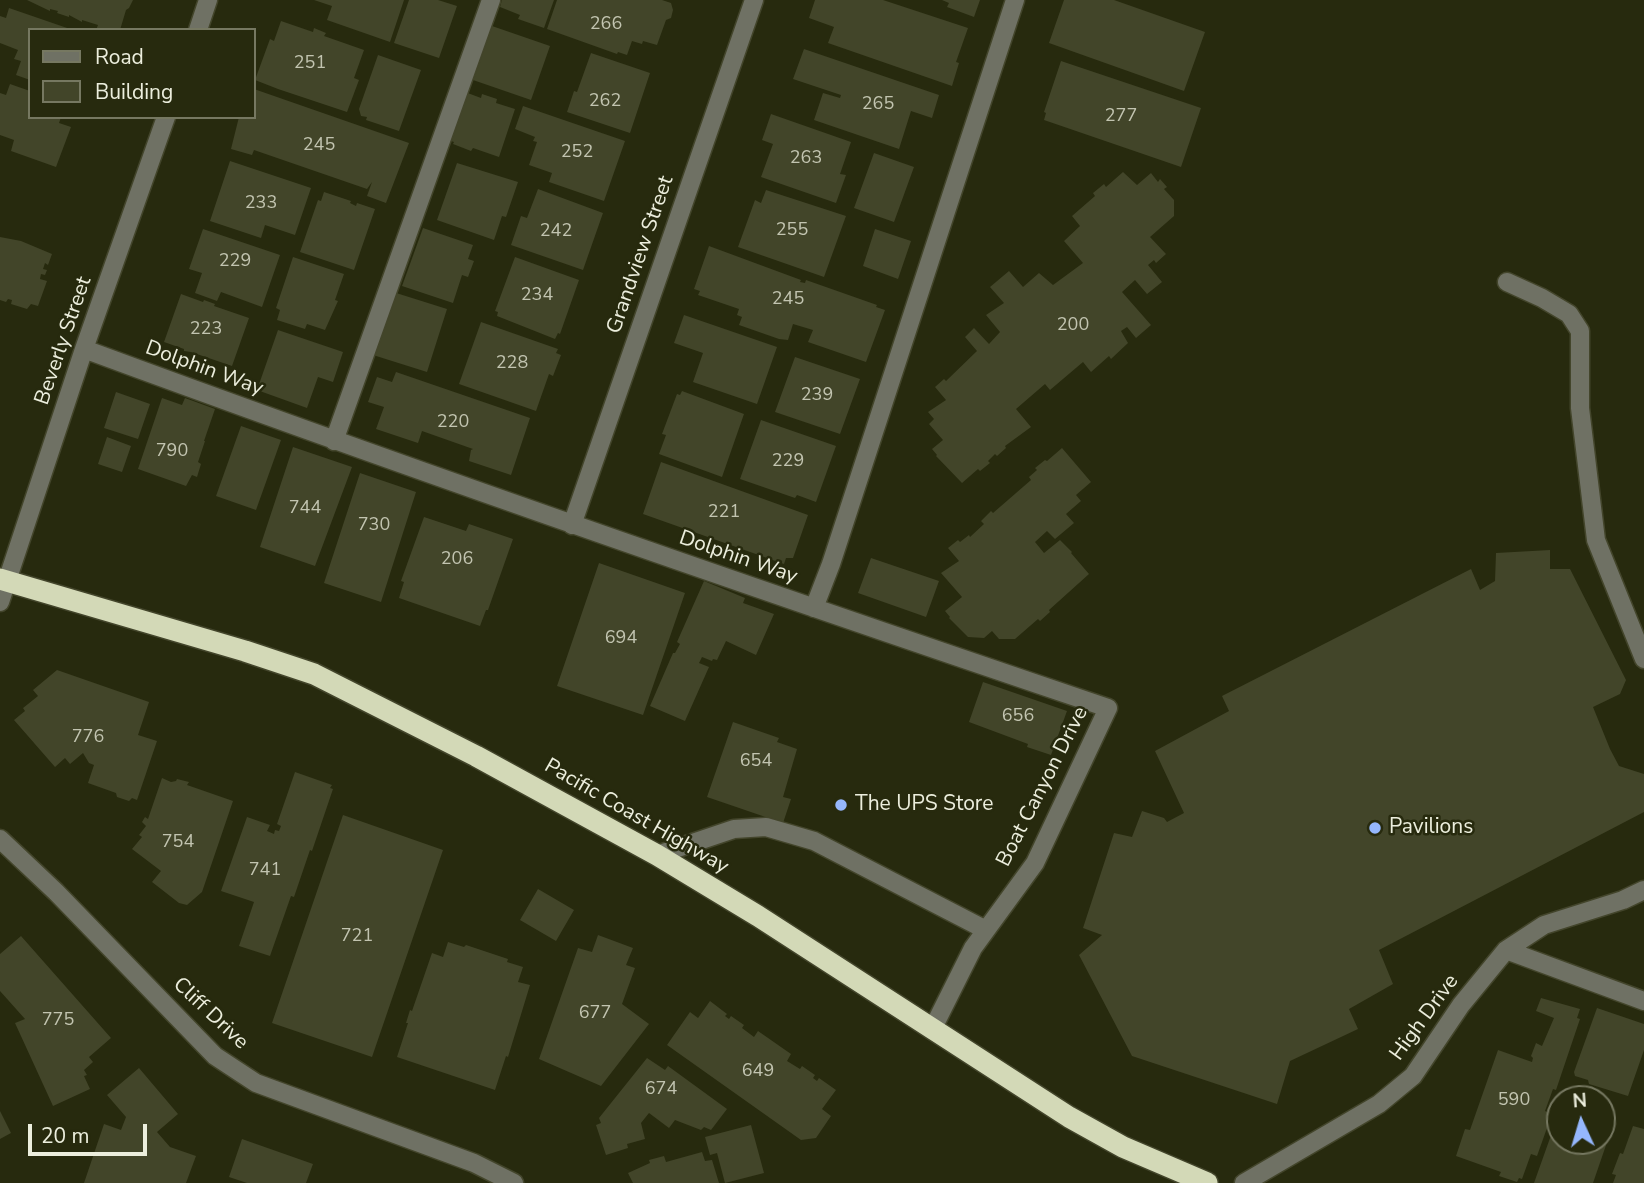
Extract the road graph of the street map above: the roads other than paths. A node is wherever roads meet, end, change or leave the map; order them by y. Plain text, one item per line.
1 (208, 0) edge
2 (491, 0) edge
3 (754, 0) edge
4 (1015, 0) edge
5 (199, 28) edge
6 (165, 119) edge
7 (1507, 282) dead end
8 (84, 349) junction
9 (334, 442) junction
10 (572, 525) junction
11 (4, 580) edge
12 (0, 601) edge
13 (814, 608) junction
14 (1644, 659) edge
15 (0, 839) edge
16 (657, 855) junction
17 (1644, 890) edge
18 (986, 929) junction
19 (1506, 950) junction
20 (1644, 1001) edge
21 (932, 1030) junction
22 (514, 1183) edge
23 (1207, 1183) edge
24 (1244, 1183) edge

1 - 5 street
2 - 9 street
3 - 10 street, Grandview Street
4 - 13 street, Dolphin Way
6 - 8 street, Beverly Street
7 - 14 street
8 - 9 street, Dolphin Way
8 - 11 street, Beverly Street
9 - 10 street, Dolphin Way
10 - 13 street, Dolphin Way
11 - 12 street
11 - 16 highway, Pacific Coast Highway
13 - 18 street, Boat Canyon Drive
15 - 22 street, Cliff Drive
16 - 18 street
16 - 21 highway, Pacific Coast Highway
17 - 19 street, High Drive
18 - 21 street, Boat Canyon Drive
19 - 20 street
19 - 24 street, High Drive
21 - 23 highway, Pacific Coast Highway

